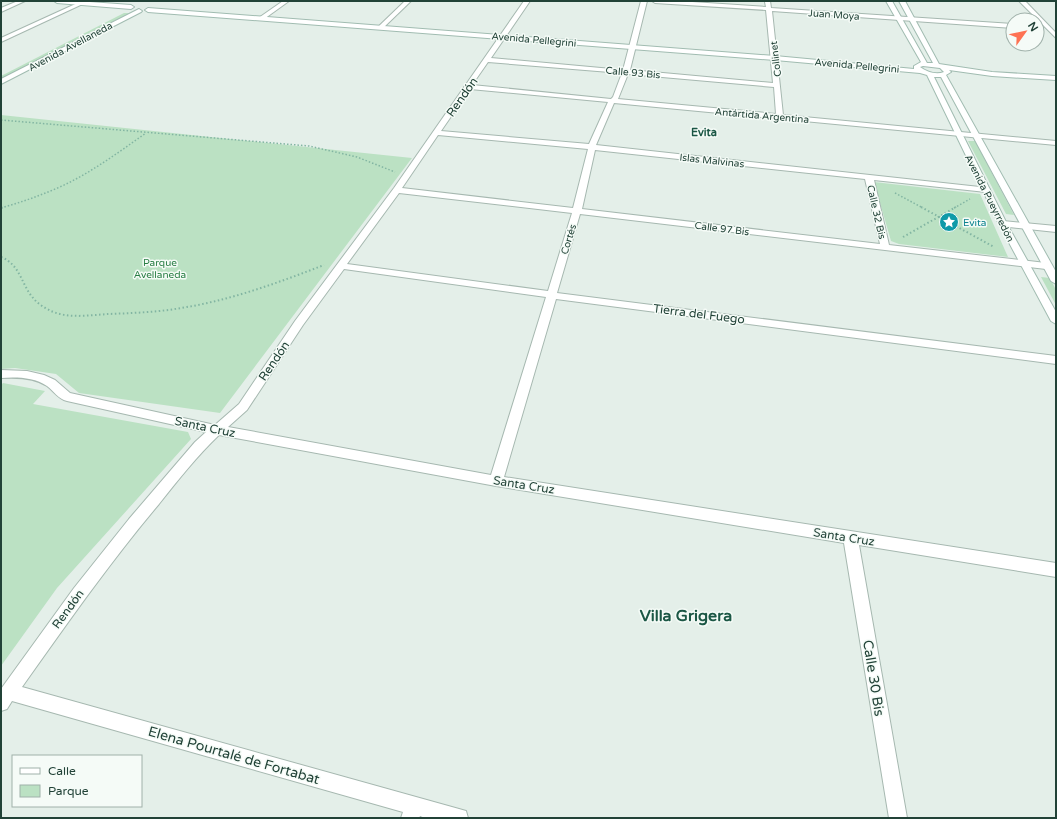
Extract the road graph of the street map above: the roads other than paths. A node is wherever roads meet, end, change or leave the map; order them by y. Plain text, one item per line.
1 (22, 1) edge
2 (58, 1) edge
3 (105, 1) edge
4 (286, 1) edge
5 (408, 1) edge
6 (528, 1) edge
7 (644, 1) edge
8 (655, 1) edge
9 (768, 1) edge
10 (889, 1) edge
11 (902, 1) edge
12 (1022, 1) edge
13 (84, 2) edge
14 (134, 6) junction
15 (769, 9) junction
16 (1, 10) edge
17 (139, 10) junction
18 (148, 10) junction
19 (265, 16) junction
20 (900, 18) junction
21 (913, 19) junction
22 (1005, 25) edge
23 (382, 26) junction
24 (1045, 28) edge
25 (1050, 28) junction
26 (1056, 29) edge
27 (505, 35) junction
28 (1056, 36) edge
29 (1, 40) edge
30 (632, 45) junction
31 (774, 56) junction
32 (488, 60) junction
33 (921, 64) junction
34 (943, 70) junction
35 (8, 71) dead end
36 (626, 72) junction
37 (925, 73) junction
38 (1056, 78) edge
39 (1, 82) edge
40 (778, 85) junction
41 (468, 87) junction
42 (939, 95) junction
43 (954, 97) junction
44 (612, 101) junction
45 (780, 116) junction
46 (436, 133) junction
47 (958, 134) junction
48 (976, 136) junction
49 (1056, 143) edge
50 (592, 147) junction
51 (869, 178) junction
52 (397, 190) junction
53 (986, 190) junction
54 (577, 210) junction
55 (1003, 224) junction
56 (1024, 226) junction
57 (1056, 229) edge
58 (885, 247) junction
59 (1025, 264) junction
60 (342, 266) junction
61 (1046, 266) junction
62 (1056, 282) edge
63 (552, 295) junction
64 (1056, 321) edge
65 (1056, 360) edge
66 (1, 374) edge
67 (217, 430) junction
68 (496, 481) junction
69 (851, 539) junction
70 (1056, 570) edge
71 (5, 698) edge
72 (412, 812) edge
73 (459, 818) edge
74 (898, 818) edge

1 - 16 street
2 - 13 street
3 - 14 street
4 - 19 street
5 - 23 street
6 - 27 street, Rendón
7 - 30 street, Cortés
8 - 15 street, Juan Moya
9 - 15 street, Collinet
10 - 20 street
11 - 21 street, Avenida Pueyrredón
12 - 25 street
13 - 14 street
13 - 29 street
14 - 17 street
14 - 35 street, Avenida Avellaneda
15 - 20 street, Juan Moya
15 - 31 street, Collinet
17 - 18 street, Avenida Pellegrini
17 - 39 street, Avenida Avellaneda
18 - 19 street, Avenida Pellegrini
18 - 19 street, Avenida Pellegrini
19 - 23 street, Avenida Pellegrini
20 - 21 street, Juan Moya
20 - 33 street
21 - 22 street, Juan Moya
21 - 34 street, Avenida Pueyrredón
23 - 27 street, Avenida Pellegrini
24 - 25 street
25 - 26 street
25 - 28 street
27 - 30 street, Avenida Pellegrini
27 - 32 street, Rendón
30 - 31 street, Avenida Pellegrini
30 - 36 street, Cortés
31 - 33 street, Avenida Pellegrini
31 - 37 street, Avenida Pellegrini
31 - 40 street, Collinet
32 - 36 street, Calle 93 Bis
32 - 41 street, Rendón
33 - 34 street, Avenida Pellegrini
33 - 37 street, Avenida Pueyrredón
34 - 37 street, Avenida Pellegrini
34 - 38 street
34 - 43 street, Avenida Pueyrredón
36 - 40 street, Calle 93 Bis
36 - 44 street, Cortés
37 - 42 street, Avenida Pueyrredón
40 - 45 street, Collinet
41 - 44 street, Antártida Argentina
41 - 46 street, Rendón
42 - 43 street
42 - 47 street, Avenida Pueyrredón
43 - 48 street, Avenida Pueyrredón
44 - 45 street, Antártida Argentina
44 - 50 street, Cortés
45 - 47 street, Antártida Argentina
46 - 50 street, Islas Malvinas
46 - 52 street, Rendón
47 - 48 street, Antártida Argentina
47 - 53 street, Avenida Pueyrredón
48 - 49 street, Antártida Argentina
48 - 56 street, Avenida Pueyrredón
50 - 51 street, Islas Malvinas
50 - 54 street, Cortés
51 - 53 street, Islas Malvinas
51 - 58 street, Calle 32 Bis
52 - 54 street, Calle 97 Bis
52 - 60 street, Rendón
53 - 55 street, Avenida Pueyrredón
54 - 58 street, Calle 97 Bis
54 - 63 street, Cortés
55 - 56 street
55 - 59 street, Avenida Pueyrredón
56 - 57 street
56 - 61 street, Avenida Pueyrredón
58 - 59 street, Calle 97 Bis
59 - 61 street, Calle 97 Bis
59 - 64 street, Avenida Pueyrredón
60 - 63 street, Tierra del Fuego
60 - 67 street, Rendón
61 - 62 street, Avenida Pueyrredón
63 - 65 street, Tierra del Fuego
63 - 68 street, Cortés
66 - 67 street, Santa Cruz
67 - 68 street, Santa Cruz
67 - 71 street, Rendón
68 - 69 street, Santa Cruz
69 - 70 street, Santa Cruz
69 - 74 street, Calle 30 Bis
71 - 72 street, Elena Pourtalé de Fortabat
72 - 73 street, Elena Pourtalé de Fortabat

